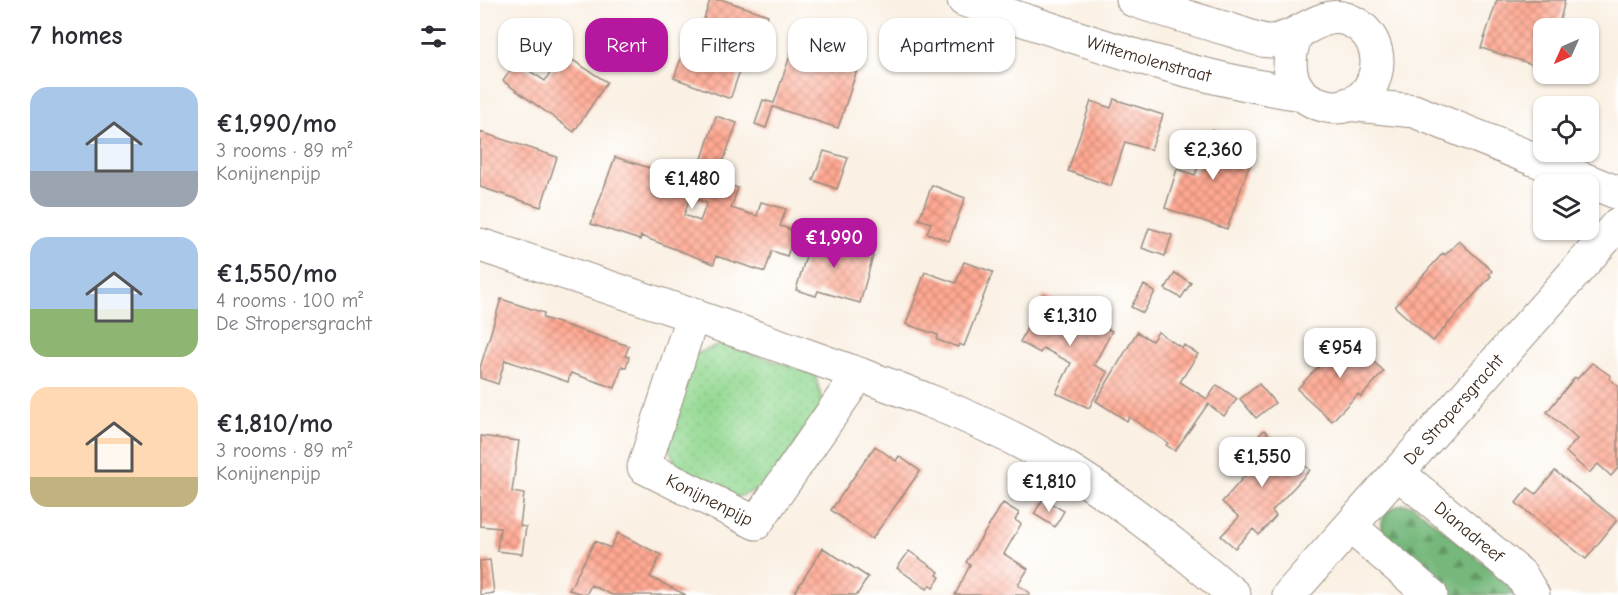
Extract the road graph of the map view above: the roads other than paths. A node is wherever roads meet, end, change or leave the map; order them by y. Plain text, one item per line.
1 (964, 0) edge
2 (1133, 0) edge
3 (1366, 0) edge
4 (1336, 9) edge
5 (1296, 35) junction
6 (1374, 50) junction
7 (1302, 94) junction
8 (1348, 104) junction
9 (1414, 111) junction
10 (1618, 193) edge
11 (1618, 224) edge
12 (480, 245) edge
13 (693, 314) junction
14 (859, 374) junction
15 (1398, 473) junction
16 (1351, 527) junction
17 (1234, 595) edge
18 (1289, 595) edge
19 (1431, 595) edge
20 (1533, 595) edge

1 - 7 street, Wittemolenstraat
2 - 5 street
3 - 6 street
4 - 5 street
4 - 6 street
5 - 7 street
6 - 8 street
6 - 9 street
7 - 8 street
8 - 9 street
9 - 10 street
11 - 15 street, De Stropersgracht
12 - 13 street
13 - 14 street
13 - 14 street, Konijnenpijp
14 - 17 street
15 - 16 street, De Stropersgracht
15 - 20 street, Dianadreef
16 - 18 street, De Stropersgracht
16 - 19 street

